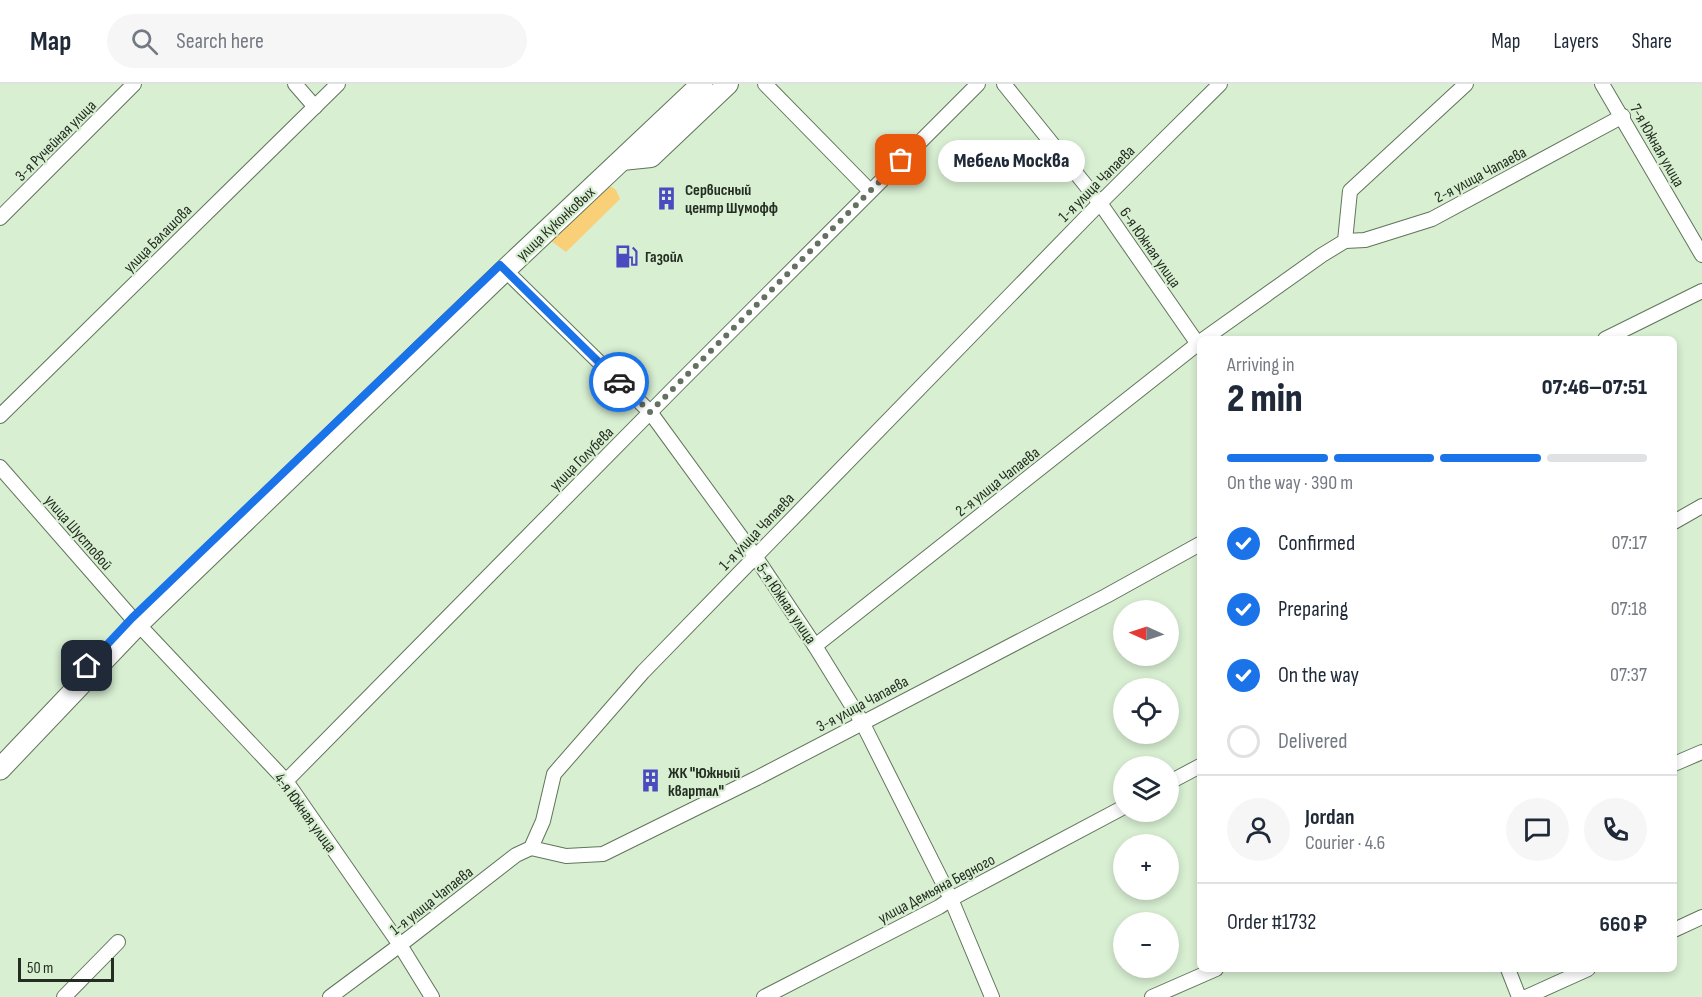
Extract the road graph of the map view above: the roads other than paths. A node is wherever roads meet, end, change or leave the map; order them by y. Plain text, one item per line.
1 (134, 84) edge
2 (295, 84) edge
3 (338, 84) edge
4 (690, 84) edge
5 (702, 84) edge
6 (728, 84) edge
7 (765, 84) edge
8 (978, 84) edge
9 (1004, 84) edge
10 (1220, 84) edge
11 (1466, 84) edge
12 (1602, 84) edge
13 (315, 107) junction
14 (1623, 116) junction
15 (622, 160) junction
16 (870, 191) junction
17 (1100, 202) junction
18 (0, 218) edge
19 (1345, 241) junction
20 (1702, 255) edge
21 (502, 267) junction
22 (1702, 291) edge
23 (1210, 336) edge
24 (1611, 336) edge
25 (1197, 339) edge
26 (1197, 345) edge
27 (650, 412) junction
28 (0, 416) edge
29 (0, 467) edge
30 (1702, 506) edge
31 (1677, 520) edge
32 (1197, 546) edge
33 (756, 556) junction
34 (135, 621) junction
35 (815, 646) junction
36 (862, 722) junction
37 (1702, 752) edge
38 (0, 756) edge
39 (1677, 763) edge
40 (1197, 768) edge
41 (0, 769) edge
42 (1179, 777) edge
43 (286, 781) junction
44 (1113, 813) edge
45 (531, 848) junction
46 (951, 899) junction
47 (1702, 917) edge
48 (1677, 929) edge
49 (118, 942) dead end
50 (400, 945) junction
51 (1209, 972) edge
52 (1509, 972) edge
53 (1581, 972) edge
54 (64, 997) edge
55 (330, 997) edge
56 (432, 997) edge
57 (764, 997) edge
58 (992, 997) edge
59 (1152, 997) edge
60 (1519, 997) edge
61 (1526, 997) edge

1 - 18 street, 3-я Ручейная улица
2 - 13 street
3 - 13 street, улица Балашова
4 - 21 main road, улица Куконковых
5 - 15 main road, улица Куконковых
6 - 15 street
7 - 16 street
8 - 16 street, улица Голубева
9 - 17 street, 6-я Южная улица
10 - 17 street, 1-я улица Чапаева
11 - 19 street
12 - 14 street, 7-я Южная улица
13 - 28 street, улица Балашова
14 - 19 street, 2-я улица Чапаева
14 - 20 street, 7-я Южная улица
15 - 21 main road, улица Куконковых
16 - 27 street, улица Голубева
17 - 25 street, 6-я Южная улица
17 - 33 street, 1-я улица Чапаева
19 - 23 street, 2-я улица Чапаева
21 - 27 street, 5-я Южная улица
21 - 34 main road, улица Куконковых
22 - 24 street
26 - 35 street, 2-я улица Чапаева
27 - 33 street, 5-я Южная улица
27 - 43 street, улица Голубева
29 - 34 street, улица Шустовой
30 - 31 street
32 - 36 street, 3-я улица Чапаева
33 - 35 street, 5-я Южная улица
33 - 45 street, 1-я улица Чапаева
34 - 38 main road, улица Куконковых
34 - 41 main road, улица Куконковых
34 - 43 street, 4-я Южная улица
35 - 36 street, 5-я Южная улица
36 - 45 street, 3-я улица Чапаева
36 - 46 street, 5-я Южная улица
37 - 39 street
40 - 42 street
43 - 50 street, 4-я Южная улица
44 - 46 street, улица Демьяна Бедного
45 - 50 street, 1-я улица Чапаева
46 - 57 street, улица Демьяна Бедного
46 - 58 street, 5-я Южная улица
47 - 48 street
49 - 54 street
50 - 55 street, 1-я улица Чапаева
50 - 56 street, 4-я Южная улица
51 - 59 street
52 - 60 street
53 - 61 street

